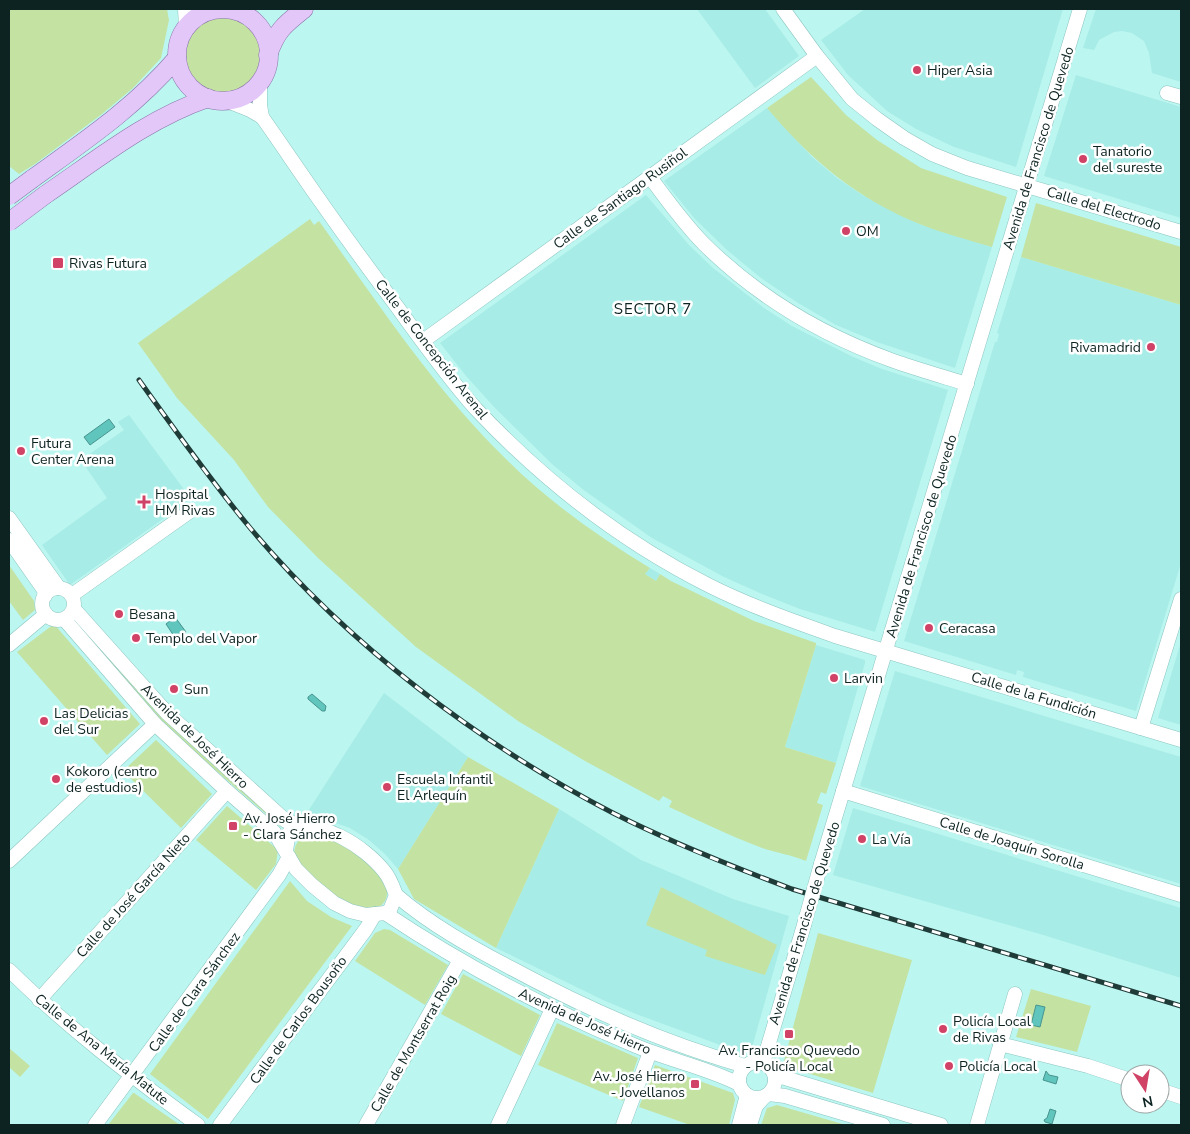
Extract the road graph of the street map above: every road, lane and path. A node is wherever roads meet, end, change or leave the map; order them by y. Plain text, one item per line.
1 (185, 9) edge
2 (220, 9) edge
3 (304, 9) edge
4 (783, 9) edge
5 (1080, 9) edge
6 (245, 10) edge
7 (186, 27) junction
8 (268, 55) junction
9 (818, 56) junction
10 (177, 58) junction
11 (260, 81) junction
12 (1167, 93) dead end
13 (1181, 97) edge
14 (208, 98) junction
15 (225, 100) junction
16 (262, 117) junction
17 (650, 177) junction
18 (1027, 185) junction
19 (9, 196) edge
20 (9, 222) edge
21 (1181, 232) edge
22 (423, 341) junction
23 (967, 384) junction
24 (189, 512) dead end
25 (9, 518) edge
26 (9, 540) edge
27 (59, 588) junction
28 (45, 596) junction
29 (1181, 599) edge
30 (70, 608) junction
31 (46, 614) junction
32 (9, 645) edge
33 (887, 651) junction
34 (155, 724) junction
35 (1141, 728) junction
36 (1181, 740) edge
37 (227, 791) junction
38 (843, 791) junction
39 (307, 827) junction
40 (288, 853) junction
41 (9, 861) edge
42 (1181, 894) edge
43 (396, 896) junction
44 (380, 914) junction
45 (460, 960) junction
46 (9, 970) edge
47 (1015, 994) dead end
48 (39, 1000) junction
49 (552, 1009) junction
50 (1000, 1044) junction
51 (650, 1052) junction
52 (764, 1063) junction
53 (745, 1066) junction
54 (775, 1075) junction
55 (132, 1077) junction
56 (1120, 1077) edge
57 (743, 1090) junction
58 (766, 1095) junction
59 (95, 1125) edge
60 (198, 1125) edge
61 (220, 1125) edge
62 (366, 1125) edge
63 (498, 1125) edge
64 (622, 1125) edge
65 (739, 1125) edge
66 (750, 1125) edge
67 (883, 1125) edge
68 (941, 1125) edge
69 (978, 1125) edge

1 - 7 street
2 - 6 main road
2 - 7 main road
3 - 8 main road
4 - 9 street, Calle del Electrodo
5 - 18 street, Avenida de Francisco de Quevedo
6 - 8 main road
7 - 10 main road
8 - 11 main road
9 - 17 street, Calle de Santiago Rusiñol
9 - 18 street, Calle del Electrodo
10 - 14 main road
10 - 19 main road, bridge
11 - 15 main road
11 - 16 street
12 - 13 street
14 - 15 main road
14 - 20 main road, bridge
15 - 16 street, Calle de Concepción Arenal
16 - 22 street, Calle de Concepción Arenal
17 - 22 street, Calle de Santiago Rusiñol
17 - 23 street
18 - 21 street, Calle del Electrodo
18 - 23 street, Avenida de Francisco de Quevedo
22 - 33 street, Calle de Concepción Arenal
23 - 33 street, Avenida de Francisco de Quevedo
24 - 30 street
25 - 27 street
26 - 28 street
27 - 28 street
27 - 30 street
28 - 31 street
29 - 35 street
30 - 31 street
30 - 34 street, Avenida de José Hierro
30 - 39 street, Avenida de José Hierro
31 - 32 street
33 - 35 street, Calle de la Fundición
33 - 38 street, Avenida de Francisco de Quevedo
34 - 37 street, Avenida de José Hierro
34 - 41 street
35 - 36 street, Calle de la Fundición
37 - 40 street, Avenida de José Hierro
37 - 48 street, Calle de José García Nieto
38 - 42 street, Calle de Joaquín Sorolla
38 - 52 street, Avenida de Francisco de Quevedo, bridge
39 - 40 street, Calle de Clara Sánchez
39 - 43 street, Avenida de José Hierro
40 - 44 street, Avenida de José Hierro
40 - 55 street, Calle de Clara Sánchez
43 - 44 street, Calle de Carlos Bousoño
43 - 53 street, Avenida de José Hierro
44 - 45 street, Avenida de José Hierro
44 - 61 street, Calle de Carlos Bousoño
45 - 49 street, Avenida de José Hierro
45 - 62 street, Calle de Montserrat Roig
46 - 48 street, Calle de Ana María Matute
47 - 50 street
48 - 55 street, Calle de Ana María Matute
49 - 51 street, Avenida de José Hierro
49 - 63 street
50 - 56 street
50 - 69 street
51 - 57 street, Avenida de José Hierro
51 - 64 street
52 - 53 street
52 - 54 street
53 - 57 street
54 - 58 street
54 - 68 street
55 - 59 street, Calle de Clara Sánchez
55 - 60 street, Calle de Ana María Matute
57 - 58 street
57 - 65 street
58 - 66 street
58 - 67 street

